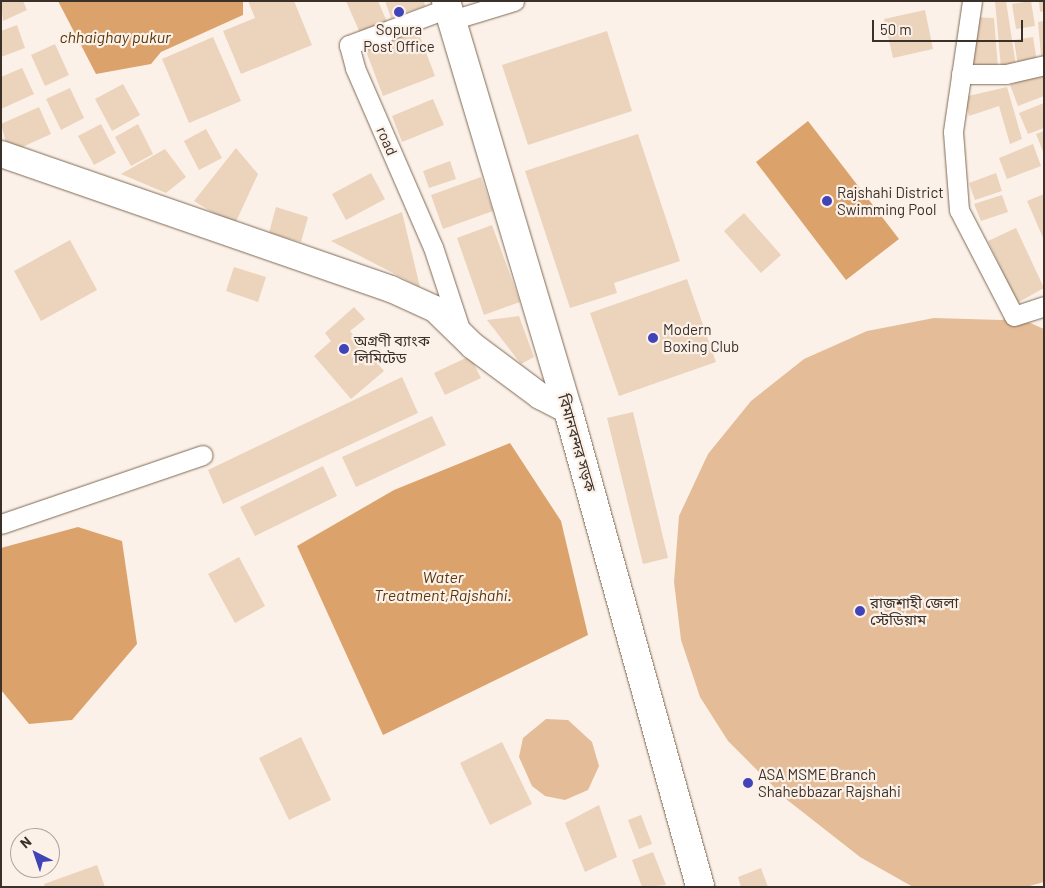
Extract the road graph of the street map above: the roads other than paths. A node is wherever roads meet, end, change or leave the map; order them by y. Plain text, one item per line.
1 (514, 1) edge
2 (972, 1) edge
3 (448, 10) edge
4 (1044, 65) edge
5 (961, 74) junction
6 (1, 154) edge
7 (1044, 306) edge
8 (463, 336) junction
9 (568, 410) junction
10 (203, 455) dead end
11 (1, 524) edge
12 (700, 887) edge

1 - 3 street
2 - 5 street
3 - 8 street, road
3 - 9 main road, বিমানবন্দর সড়ক
4 - 5 street
5 - 7 street
6 - 8 main road
8 - 9 main road
9 - 12 main road, বিমানবন্দর সড়ক
10 - 11 street

